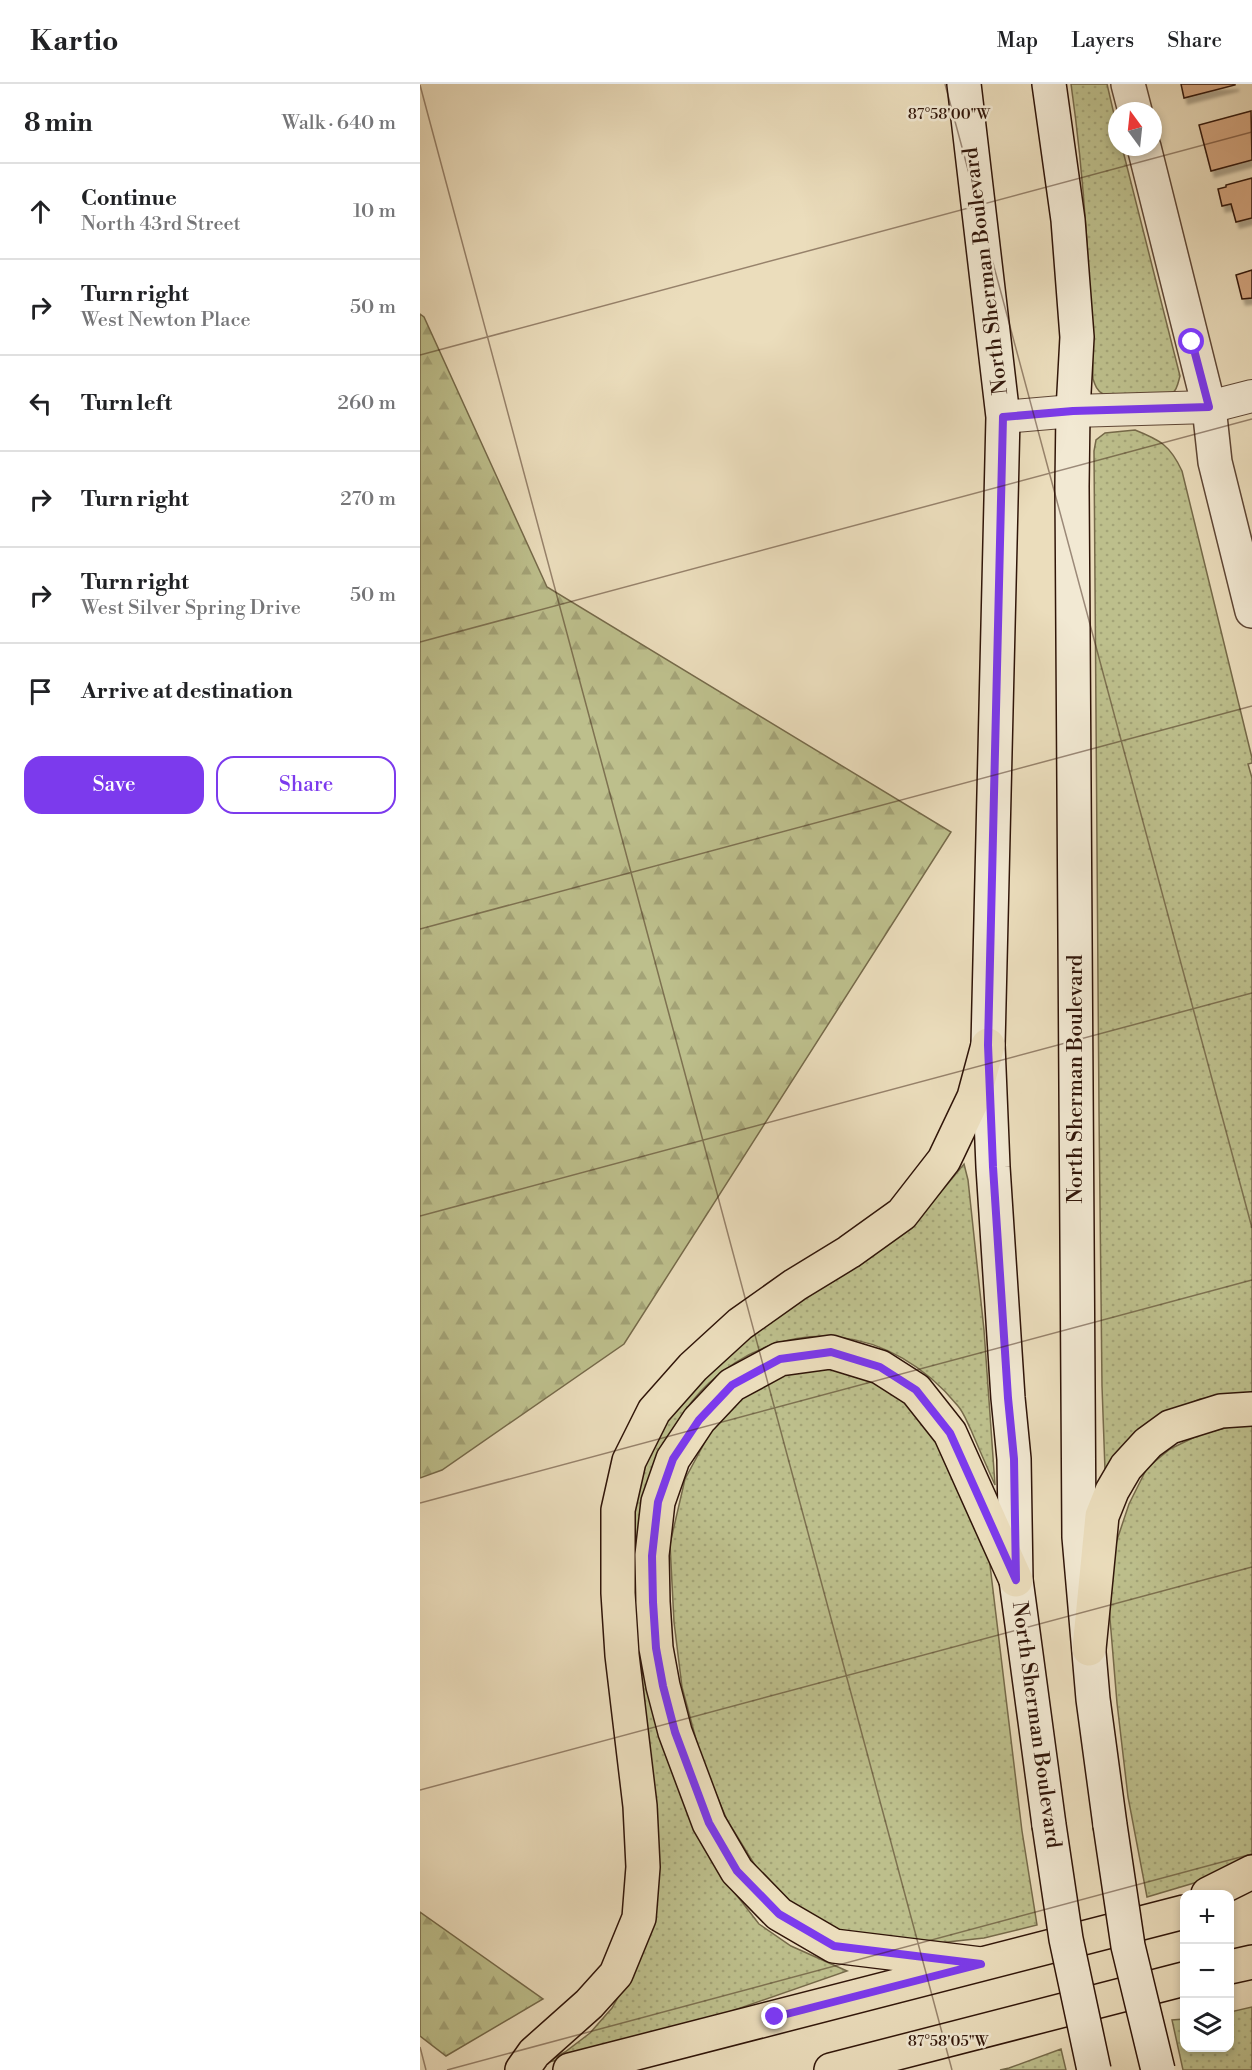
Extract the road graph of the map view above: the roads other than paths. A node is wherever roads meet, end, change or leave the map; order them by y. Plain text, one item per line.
1 (964, 84) edge
2 (1049, 84) edge
3 (1128, 84) edge
4 (1132, 102) edge
5 (1146, 156) edge
6 (1252, 396) edge
7 (1209, 407) junction
8 (1073, 411) junction
9 (1003, 417) junction
10 (1252, 611) edge
11 (988, 1045) junction
12 (1252, 1409) edge
13 (1016, 1580) junction
14 (1089, 1649) junction
15 (1252, 1872) edge
16 (1216, 1890) edge
17 (1252, 1892) edge
18 (1234, 1898) edge
19 (1176, 1912) edge
20 (1252, 1962) edge
21 (981, 1964) junction
22 (1234, 1967) edge
23 (1180, 1980) edge
24 (875, 2063) edge
25 (522, 2070) edge
26 (570, 2070) edge
27 (831, 2070) edge
28 (1094, 2070) edge
29 (1158, 2070) edge

1 - 9 main road, North Sherman Boulevard
2 - 8 main road, North Sherman Boulevard
3 - 4 main road
5 - 7 main road
6 - 7 street
7 - 8 street
7 - 10 main road
8 - 9 street
8 - 14 main road, North Sherman Boulevard
9 - 11 main road, North Sherman Boulevard
11 - 13 main road, North Sherman Boulevard
11 - 25 main road
12 - 14 main road
13 - 21 main road
13 - 28 main road, North Sherman Boulevard, bridge
14 - 29 main road, North Sherman Boulevard, bridge
15 - 16 main road
17 - 18 main road
19 - 21 main road
20 - 22 main road
21 - 26 main road
23 - 24 main road
24 - 27 main road

